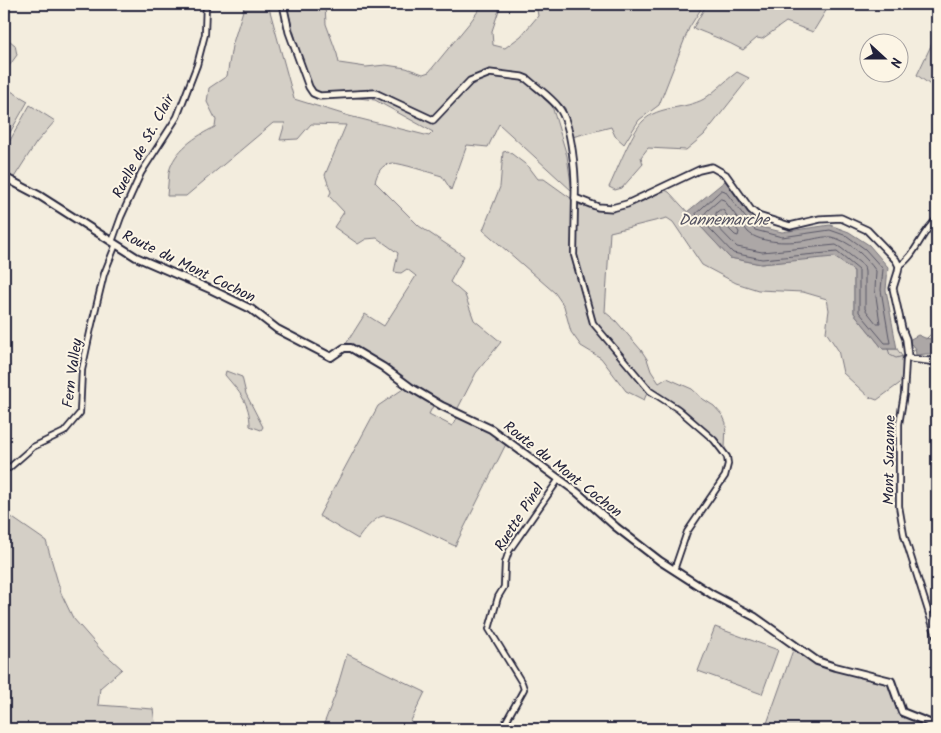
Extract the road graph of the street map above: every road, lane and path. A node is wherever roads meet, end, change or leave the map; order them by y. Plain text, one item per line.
1 (206, 4) edge
2 (282, 4) edge
3 (4, 177) edge
4 (575, 198) junction
5 (937, 219) edge
6 (114, 243) junction
7 (899, 266) junction
8 (908, 357) junction
9 (937, 362) edge
10 (4, 468) edge
11 (559, 479) junction
12 (674, 570) junction
13 (937, 639) edge
14 (937, 726) edge
15 (498, 729) edge

1 - 6 street, Ruelle de St. Clair
2 - 4 street
3 - 6 main road, Route du Mont Cochon
4 - 7 street
4 - 12 street
5 - 7 street
6 - 10 street, Fern Valley
6 - 11 main road, Route du Mont Cochon
7 - 8 street
8 - 9 street
8 - 13 street, Mont Suzanne
11 - 12 main road, Route du Mont Cochon
11 - 15 street, Ruette Pinel
12 - 14 main road, Route du Mont Cochon

